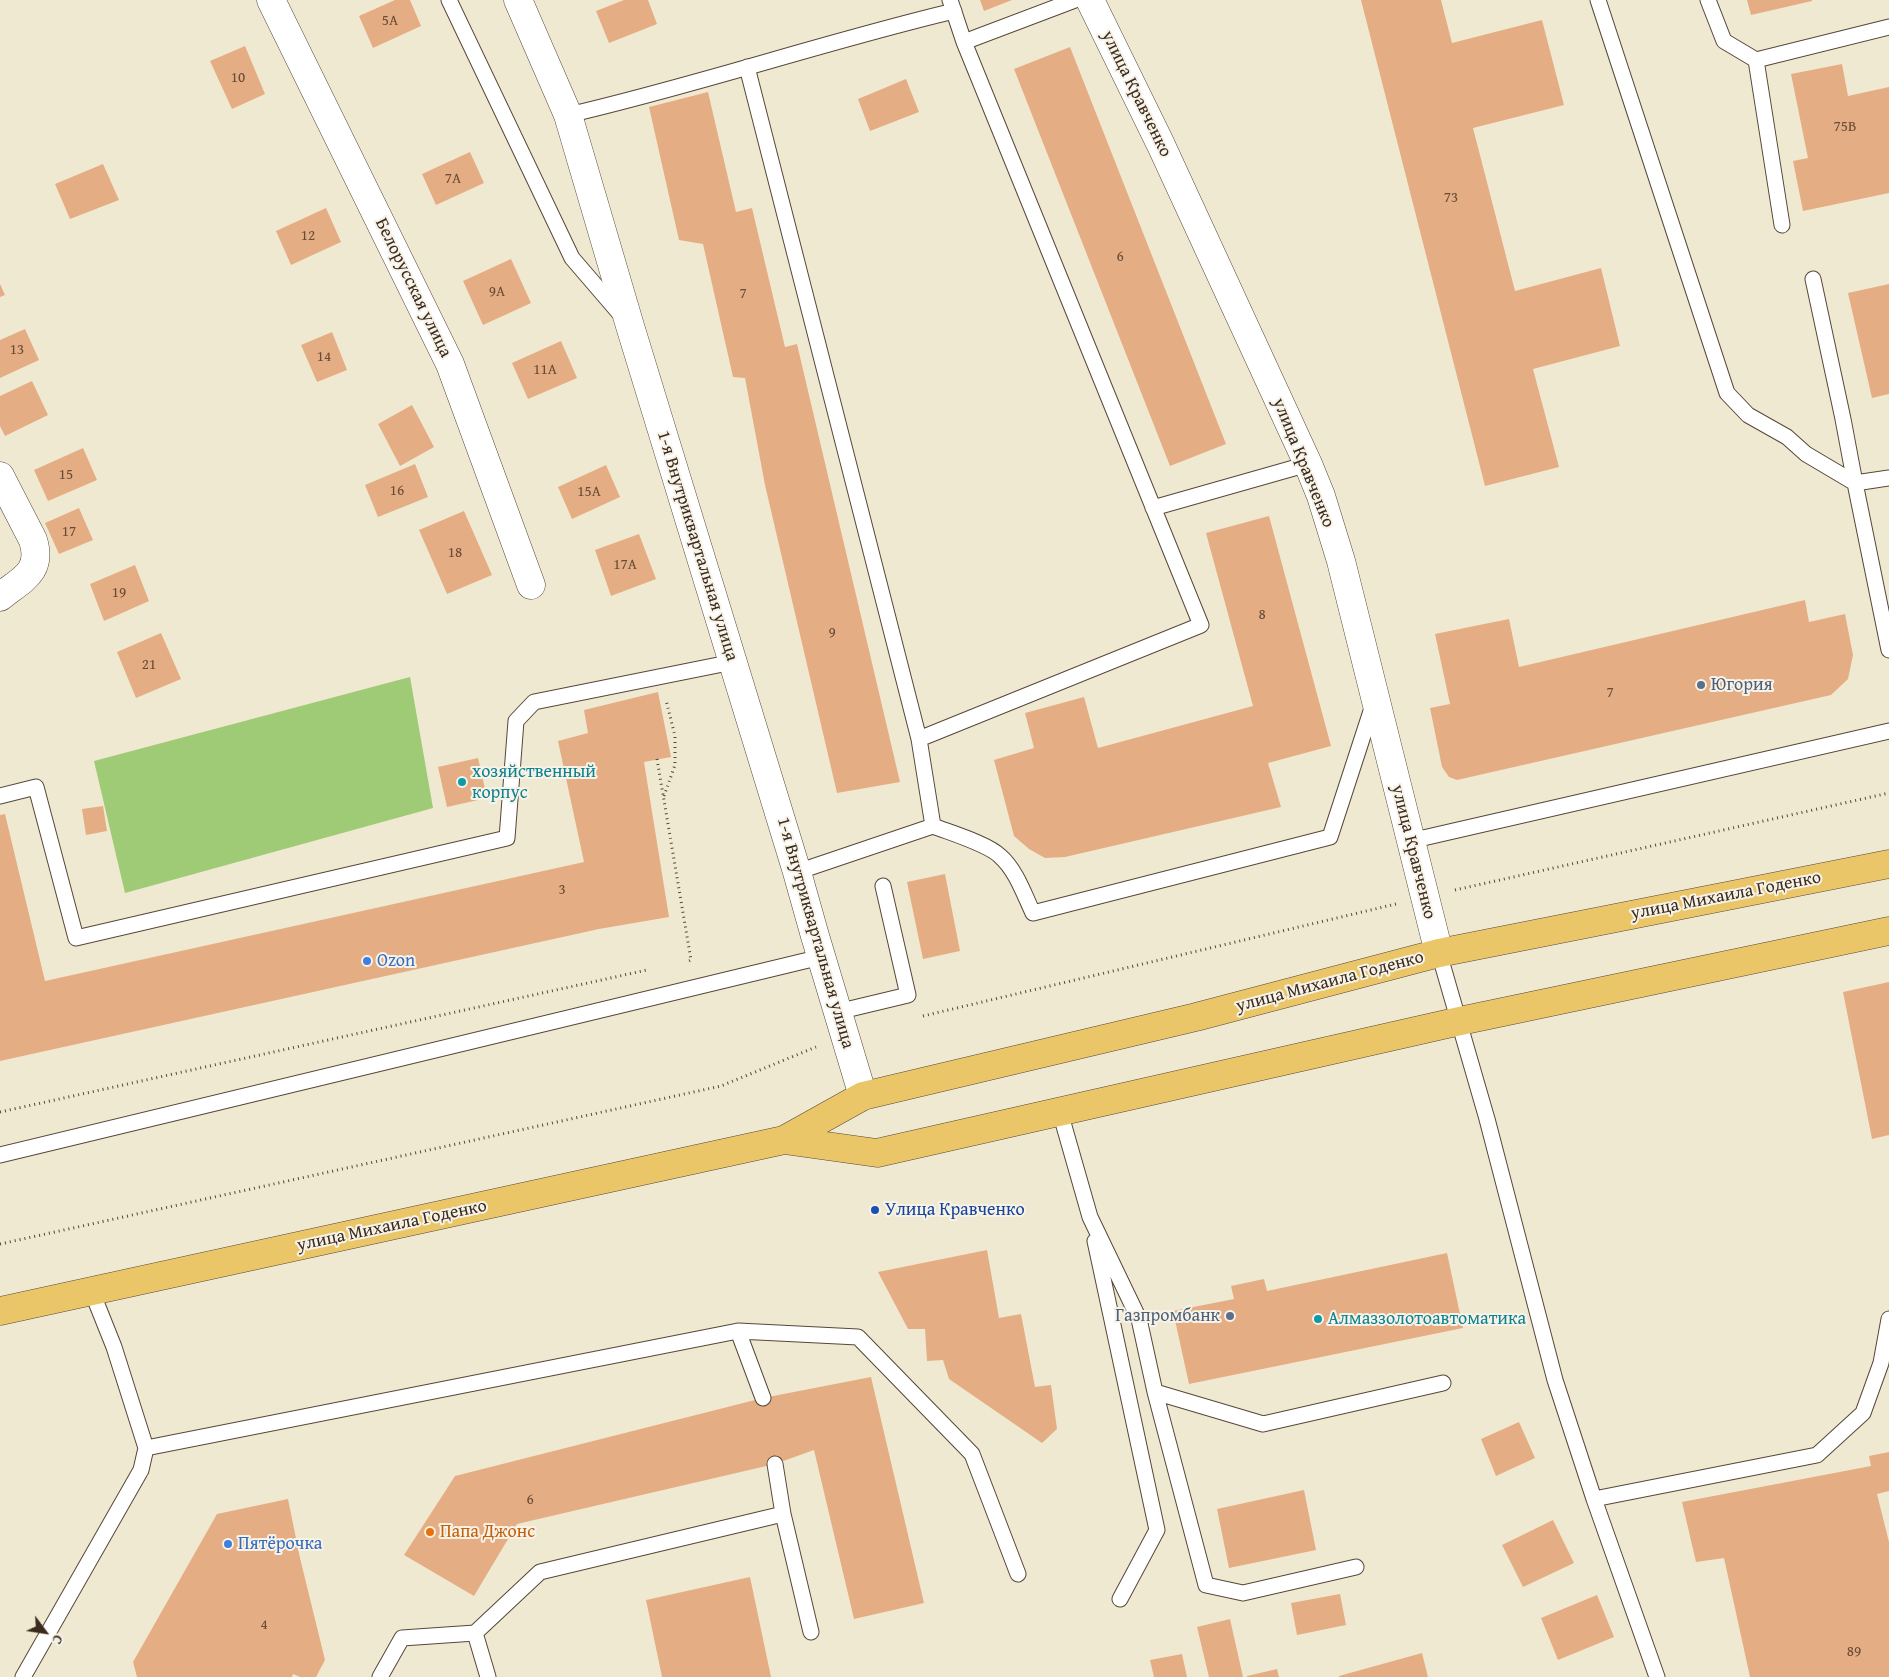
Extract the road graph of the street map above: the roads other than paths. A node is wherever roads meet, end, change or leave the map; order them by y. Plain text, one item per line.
1 (272, 0) edge
2 (449, 0) edge
3 (518, 0) edge
4 (1075, 0) edge
5 (1090, 0) edge
6 (1598, 0) edge
7 (1708, 0) edge
8 (952, 5) edge
9 (1889, 28) edge
10 (964, 42) junction
11 (1756, 60) junction
12 (746, 67) junction
13 (568, 115) junction
14 (1782, 225) dead end
15 (1813, 279) dead end
16 (630, 326) junction
17 (1308, 464) junction
18 (0, 476) edge
19 (1889, 478) edge
20 (1855, 483) junction
21 (1153, 508) junction
22 (531, 586) dead end
23 (0, 597) edge
24 (1889, 650) edge
25 (733, 662) junction
26 (1375, 697) junction
27 (1889, 731) edge
28 (919, 739) junction
29 (0, 796) edge
30 (933, 826) junction
31 (1410, 841) junction
32 (1889, 864) edge
33 (798, 872) junction
34 (883, 886) dead end
35 (1889, 931) edge
36 (1439, 954) junction
37 (821, 957) junction
38 (1460, 1021) junction
39 (841, 1023) junction
40 (863, 1096) junction
41 (1060, 1112) junction
42 (784, 1140) junction
43 (0, 1155) edge
44 (1090, 1217) junction
45 (92, 1292) junction
46 (0, 1311) edge
47 (1889, 1319) edge
48 (738, 1331) junction
49 (1443, 1383) dead end
50 (1155, 1392) junction
51 (763, 1398) dead end
52 (146, 1448) junction
53 (775, 1464) dead end
54 (1594, 1499) junction
55 (783, 1514) junction
56 (1356, 1567) dead end
57 (1018, 1574) dead end
58 (1120, 1599) dead end
59 (811, 1632) dead end
60 (476, 1633) junction
61 (23, 1677) edge
62 (380, 1677) edge
63 (488, 1677) edge
64 (1657, 1677) edge

1 - 22 street, Белорусская улица
2 - 16 lane
3 - 13 street, 1-я Внутриквартальная улица
4 - 10 lane
5 - 17 street, улица Кравченко
6 - 20 lane
7 - 11 lane
8 - 10 lane
8 - 12 lane
9 - 11 lane
10 - 21 lane
11 - 14 lane
12 - 13 lane
12 - 28 lane
13 - 16 street, 1-я Внутриквартальная улица
15 - 20 lane
16 - 25 street, 1-я Внутриквартальная улица
17 - 21 lane
17 - 26 street, улица Кравченко
18 - 23 street
19 - 20 lane
20 - 24 lane
21 - 28 lane
25 - 29 lane
25 - 33 street, 1-я Внутриквартальная улица
26 - 30 lane
26 - 31 street, улица Кравченко
27 - 31 lane
28 - 30 lane
30 - 33 lane
31 - 36 street, улица Кравченко
32 - 36 main road, улица Михаила Годенко
33 - 37 street, 1-я Внутриквартальная улица
34 - 39 lane
35 - 38 main road, улица Михаила Годенко
36 - 38 lane
36 - 40 main road, улица Михаила Годенко
37 - 39 street, 1-я Внутриквартальная улица
37 - 43 lane
38 - 41 main road, улица Михаила Годенко
38 - 54 lane
39 - 40 street, 1-я Внутриквартальная улица
40 - 42 main road, улица Михаила Годенко
41 - 42 main road, улица Михаила Годенко
41 - 44 lane
42 - 45 main road, улица Михаила Годенко
44 - 50 lane
44 - 58 lane
45 - 46 main road, улица Михаила Годенко
45 - 52 lane
47 - 54 lane
48 - 51 lane
48 - 52 lane
48 - 57 lane
49 - 50 lane
50 - 56 lane
52 - 61 lane
53 - 55 lane
54 - 64 lane
55 - 59 lane
55 - 60 lane
60 - 62 lane
60 - 63 lane

